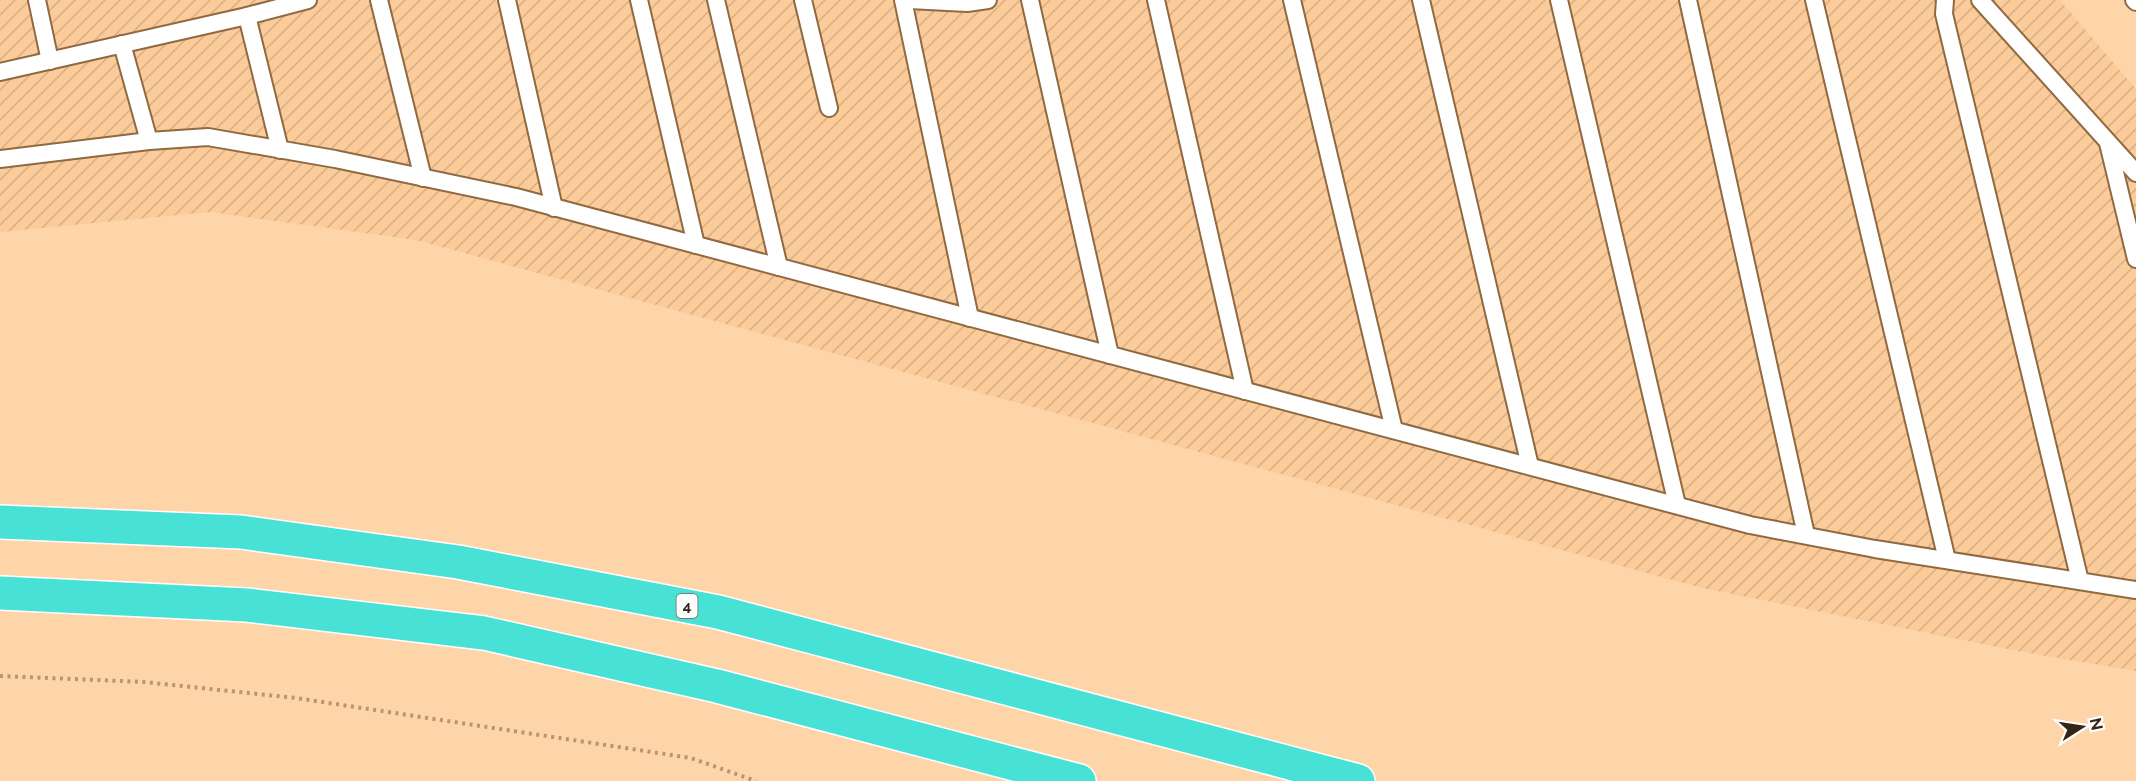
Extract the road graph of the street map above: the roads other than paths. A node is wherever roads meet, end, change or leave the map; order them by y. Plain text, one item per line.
1 (37, 0) edge
2 (308, 0) edge
3 (379, 0) edge
4 (507, 0) edge
5 (639, 0) edge
6 (716, 0) edge
7 (803, 0) edge
8 (903, 0) edge
9 (909, 0) edge
10 (988, 0) edge
11 (1030, 0) edge
12 (1156, 0) edge
13 (1292, 0) edge
14 (1421, 0) edge
15 (1559, 0) edge
16 (1688, 0) edge
17 (1814, 0) edge
18 (1946, 0) edge
19 (1980, 0) edge
20 (933, 1) edge
21 (247, 16) junction
22 (122, 44) junction
23 (50, 61) junction
24 (0, 72) edge
25 (829, 108) dead end
26 (149, 141) junction
27 (2107, 141) junction
28 (280, 150) junction
29 (0, 159) edge
30 (2136, 172) edge
31 (423, 178) junction
32 (554, 208) junction
33 (696, 245) junction
34 (2136, 259) edge
35 (779, 267) junction
36 (970, 318) junction
37 (1110, 355) junction
38 (1245, 391) junction
39 (1394, 430) junction
40 (1530, 466) junction
41 (1677, 506) junction
42 (0, 522) edge
43 (1806, 535) junction
44 (1947, 560) junction
45 (2080, 581) junction
46 (2136, 590) edge
47 (0, 593) edge
48 (1079, 781) edge
49 (1358, 781) edge

1 - 23 lane
2 - 21 lane
3 - 31 lane
4 - 32 lane
5 - 33 lane
6 - 35 lane
7 - 25 lane
8 - 36 lane
9 - 20 lane
10 - 20 lane
11 - 37 lane
12 - 38 lane
13 - 39 lane
14 - 40 lane
15 - 41 lane
16 - 43 lane
17 - 44 lane
18 - 45 lane
19 - 27 lane
21 - 22 lane
21 - 28 lane
22 - 23 lane
22 - 26 lane
23 - 24 lane
26 - 28 lane
26 - 29 lane
27 - 30 lane
27 - 34 lane
28 - 31 lane
31 - 32 lane
32 - 33 lane
33 - 35 lane
35 - 36 lane
36 - 37 lane
37 - 38 lane
38 - 39 lane
39 - 40 lane
40 - 41 lane
41 - 43 lane
42 - 49 highway, 4
43 - 44 lane
44 - 45 lane
45 - 46 lane
47 - 48 highway

